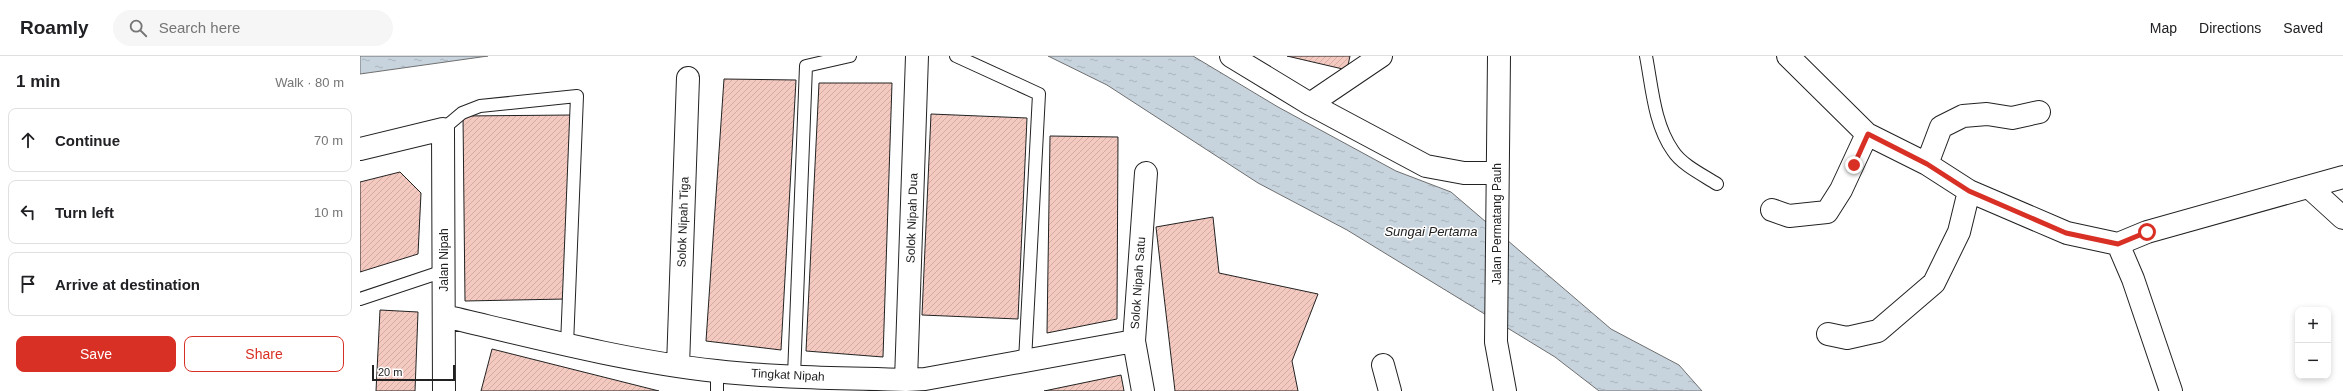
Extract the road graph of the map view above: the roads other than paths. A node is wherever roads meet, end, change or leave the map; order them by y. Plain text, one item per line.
1 (850, 56) edge
2 (917, 56) edge
3 (956, 56) edge
4 (1231, 56) edge
5 (1381, 56) edge
6 (1499, 56) edge
7 (1646, 56) edge
8 (1788, 56) edge
9 (688, 78) dead end
10 (1310, 104) junction
11 (2039, 112) dead end
12 (443, 129) junction
13 (1868, 134) junction
14 (360, 149) edge
15 (1927, 164) junction
16 (1497, 173) junction
17 (1146, 174) dead end
18 (2343, 177) edge
19 (1717, 184) dead end
20 (2309, 187) junction
21 (1969, 191) junction
22 (1772, 210) dead end
23 (2343, 218) edge
24 (2118, 244) junction
25 (444, 271) junction
26 (360, 299) edge
27 (444, 316) junction
28 (1828, 334) dead end
29 (1134, 341) junction
30 (567, 344) junction
31 (1025, 361) junction
32 (1383, 365) dead end
33 (678, 366) junction
34 (794, 376) junction
35 (717, 381) edge
36 (919, 383) edge
37 (444, 391) edge
38 (1143, 391) edge
39 (1390, 391) edge
40 (1505, 391) edge
41 (2171, 391) edge

1 - 34 lane
2 - 36 street, Solok Nipah Dua
3 - 31 lane
4 - 10 street
5 - 10 street
6 - 16 street, Jalan Permatang Pauh
7 - 19 lane
8 - 13 street
9 - 33 street, Solok Nipah Tiga
10 - 16 street
11 - 15 street
12 - 14 street
12 - 25 street, Jalan Nipah
12 - 30 lane
13 - 15 street
13 - 22 street
15 - 21 street
16 - 40 street, Jalan Permatang Pauh
17 - 29 street, Solok Nipah Satu
18 - 20 street
20 - 23 street
20 - 24 street
21 - 24 street
21 - 28 street
24 - 41 street
25 - 26 lane
25 - 27 street, Jalan Nipah
27 - 30 street, Tingkat Nipah
27 - 37 street, Jalan Nipah
29 - 31 street, Tingkat Nipah
29 - 38 street, Solok Nipah Satu
30 - 33 street, Tingkat Nipah
31 - 36 street, Tingkat Nipah
32 - 39 street
33 - 35 street, Tingkat Nipah
34 - 35 street, Tingkat Nipah
34 - 36 street, Tingkat Nipah

